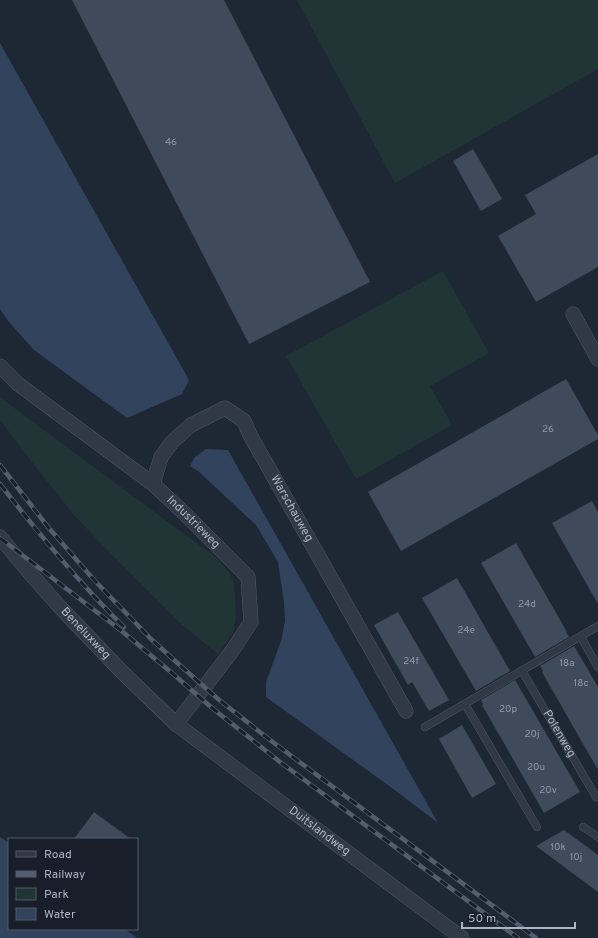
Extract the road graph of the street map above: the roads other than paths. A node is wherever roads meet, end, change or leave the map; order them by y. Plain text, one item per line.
1 (573, 314) dead end
2 (598, 359) edge
3 (0, 366) edge
4 (153, 484) junction
5 (0, 537) edge
6 (598, 626) edge
7 (581, 637) junction
8 (598, 667) edge
9 (522, 671) junction
10 (465, 704) junction
11 (406, 711) dead end
12 (176, 724) junction
13 (425, 727) dead end
14 (596, 797) dead end
15 (537, 827) dead end
16 (583, 827) dead end
17 (598, 838) edge
18 (462, 938) edge

1 - 2 street
3 - 4 street, Industrieweg
4 - 11 street, Warschauweg
4 - 12 street, Industrieweg
5 - 12 street, Beneluxweg
6 - 7 lane
7 - 8 lane
7 - 9 lane
9 - 10 lane
9 - 14 lane, Polenweg
10 - 13 lane
10 - 15 lane
12 - 18 street, Duitslandweg
16 - 17 lane

